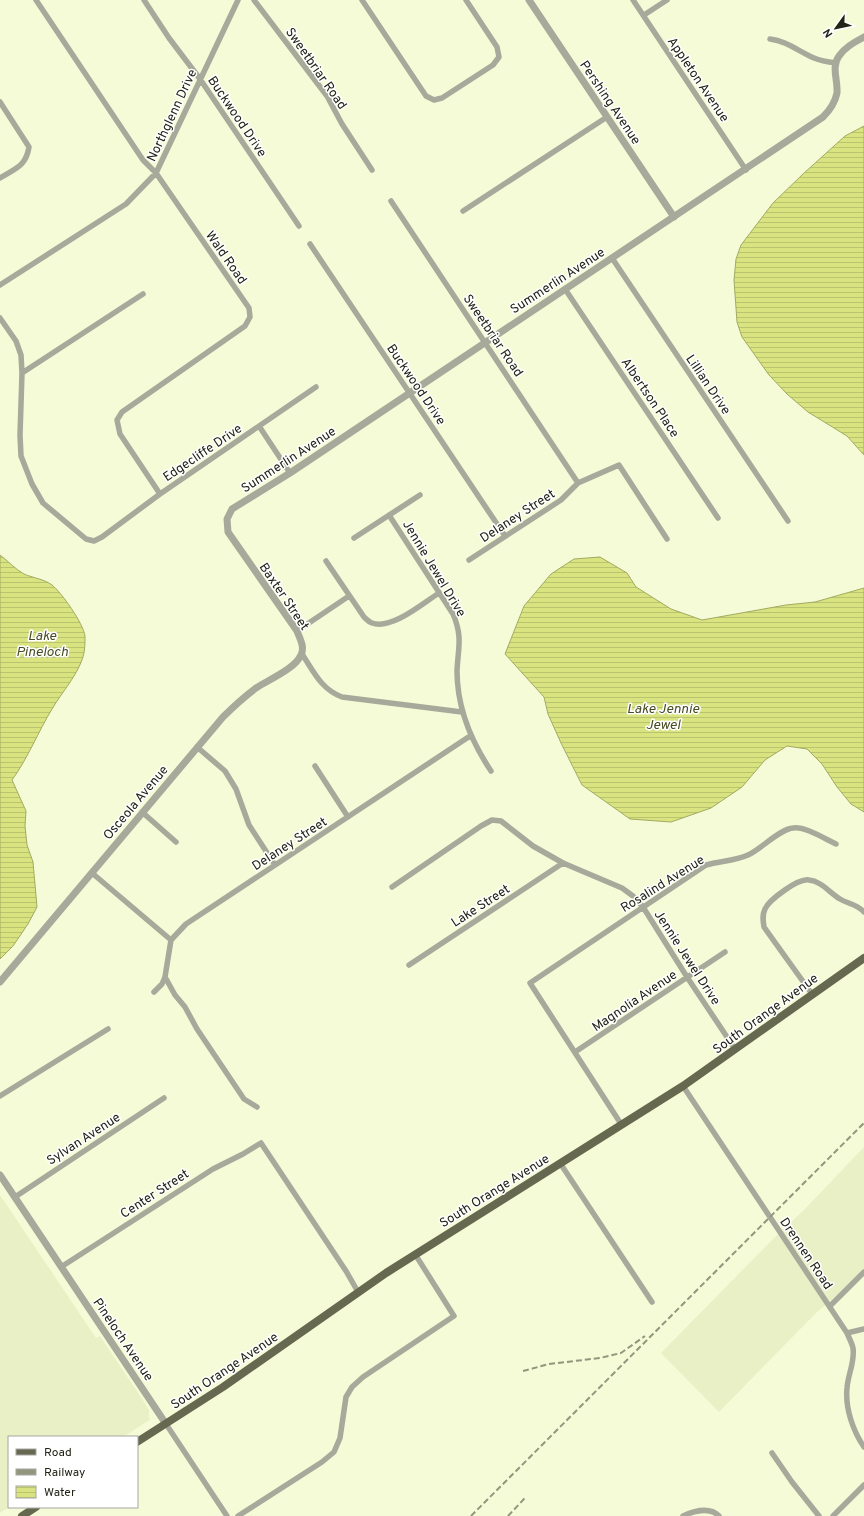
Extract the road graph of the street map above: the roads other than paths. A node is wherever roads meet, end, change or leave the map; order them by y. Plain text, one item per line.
1 (36, 0) edge
2 (144, 0) edge
3 (238, 0) edge
4 (254, 0) edge
5 (362, 0) edge
6 (466, 0) edge
7 (529, 0) edge
8 (633, 0) edge
9 (667, 0) edge
10 (644, 16) junction
11 (864, 37) edge
12 (770, 39) dead end
13 (836, 63) junction
14 (200, 79) junction
15 (0, 102) edge
16 (607, 117) junction
17 (372, 170) dead end
18 (746, 170) junction
19 (156, 173) junction
20 (0, 178) edge
21 (391, 201) dead end
22 (463, 211) dead end
23 (674, 217) junction
24 (299, 226) dead end
25 (310, 244) dead end
26 (612, 258) junction
27 (0, 285) edge
28 (565, 289) junction
29 (142, 294) dead end
30 (0, 318) edge
31 (485, 342) junction
32 (22, 373) junction
33 (316, 387) dead end
34 (409, 392) junction
35 (259, 426) junction
36 (290, 473) junction
37 (578, 483) junction
38 (160, 494) junction
39 (420, 495) dead end
40 (390, 515) junction
41 (718, 518) dead end
42 (227, 520) joint
43 (788, 521) dead end
44 (505, 536) junction
45 (354, 538) dead end
46 (667, 539) dead end
47 (469, 560) dead end
48 (326, 561) dead end
49 (439, 593) junction
50 (349, 596) junction
51 (297, 631) junction
52 (302, 654) junction
53 (462, 712) junction
54 (470, 736) junction
55 (197, 747) junction
56 (315, 766) dead end
57 (491, 771) dead end
58 (142, 812) junction
59 (348, 817) junction
60 (176, 842) dead end
61 (836, 844) dead end
62 (563, 863) junction
63 (275, 865) junction
64 (92, 873) junction
65 (392, 887) dead end
66 (643, 907) junction
67 (864, 912) edge
68 (171, 940) junction
69 (725, 952) dead end
70 (864, 958) edge
71 (409, 965) dead end
72 (165, 977) junction
73 (687, 977) junction
74 (0, 982) edge
75 (154, 992) dead end
76 (812, 994) junction
77 (108, 1029) dead end
78 (735, 1049) junction
79 (575, 1052) junction
80 (683, 1086) junction
81 (0, 1096) edge
82 (164, 1098) dead end
83 (257, 1107) dead end
84 (621, 1124) junction
85 (560, 1163) junction
86 (0, 1175) edge
87 (14, 1197) junction
88 (415, 1254) junction
89 (61, 1267) junction
90 (864, 1272) edge
91 (358, 1292) junction
92 (652, 1302) dead end
93 (830, 1306) junction
94 (864, 1329) edge
95 (848, 1333) junction
96 (166, 1424) junction
97 (138, 1441) edge
98 (864, 1447) edge
99 (772, 1453) dead end
100 (864, 1485) edge
101 (34, 1508) edge
102 (22, 1516) edge
103 (227, 1516) edge
104 (238, 1516) edge
105 (683, 1516) edge
106 (718, 1516) edge
107 (819, 1516) edge
108 (833, 1516) edge

1 - 19 street, Wald Road
2 - 14 street, Buckwood Drive
3 - 14 street, Northglenn Drive
4 - 17 street, Sweetbriar Road
5 - 6 street
7 - 16 street, Pershing Avenue
8 - 10 street, Appleton Avenue
9 - 10 street
10 - 18 street, Appleton Avenue
11 - 13 street
12 - 13 street
13 - 18 street, Summerlin Avenue
14 - 19 street, Northglenn Drive
14 - 24 street, Buckwood Drive
15 - 20 street
16 - 22 street
16 - 23 street, Pershing Avenue
18 - 23 street, Summerlin Avenue
19 - 27 street, Northglenn Drive
19 - 38 street, Wald Road
21 - 31 street, Sweetbriar Road
23 - 26 street, Summerlin Avenue
25 - 34 street, Buckwood Drive
26 - 28 street, Summerlin Avenue
26 - 43 street, Lillian Drive
28 - 31 street, Summerlin Avenue
28 - 41 street, Albertson Place
29 - 32 street
30 - 32 street
31 - 34 street, Summerlin Avenue
31 - 37 street, Sweetbriar Road
32 - 38 street, Edgecliffe Drive
33 - 35 street, Edgecliffe Drive
34 - 36 street, Summerlin Avenue
34 - 44 street, Buckwood Drive
35 - 36 street
35 - 38 street, Edgecliffe Drive
36 - 42 street, Summerlin Avenue
37 - 44 street, Delaney Street
37 - 46 street, Delaney Street
39 - 40 street
40 - 45 street
40 - 49 street, Jennie Jewel Drive
42 - 51 street, Baxter Street
44 - 47 street, Delaney Street
48 - 50 street
49 - 50 street
49 - 53 street, Jennie Jewel Drive
50 - 51 street
51 - 52 street, Baxter Street
52 - 53 street, Baxter Street
52 - 55 street, Osceola Avenue
53 - 54 street, Jennie Jewel Drive
54 - 57 street, Jennie Jewel Drive
54 - 59 street, Delaney Street
55 - 58 street, Osceola Avenue
55 - 63 street
56 - 59 street
58 - 60 street
58 - 64 street, Osceola Avenue
59 - 63 street, Delaney Street
61 - 66 street, Rosalind Avenue
62 - 65 street, Jennie Jewel Drive
62 - 66 street, Jennie Jewel Drive
62 - 71 street, Lake Street
63 - 68 street, Delaney Street
64 - 68 street
64 - 74 street, Osceola Avenue
66 - 73 street, Jennie Jewel Drive
66 - 79 street, Rosalind Avenue
67 - 76 street
68 - 72 street
69 - 73 street, Magnolia Avenue
70 - 76 main road, South Orange Avenue
72 - 75 street
72 - 83 street
73 - 78 street, Jennie Jewel Drive
73 - 79 street, Magnolia Avenue
76 - 78 main road, South Orange Avenue
77 - 81 street
78 - 80 main road, South Orange Avenue
79 - 84 street
80 - 84 main road, South Orange Avenue
80 - 93 street, Drennen Road
82 - 87 street, Sylvan Avenue
84 - 85 main road, South Orange Avenue
85 - 88 main road, South Orange Avenue
85 - 92 street
86 - 87 street, Pineloch Avenue
87 - 89 street, Pineloch Avenue
88 - 91 main road, South Orange Avenue
88 - 104 street
89 - 91 street, Center Street
89 - 96 street, Pineloch Avenue
90 - 93 street
91 - 96 main road, South Orange Avenue
93 - 95 street, Drennen Road
94 - 95 street
95 - 98 street, Drennen Road
96 - 97 main road, South Orange Avenue
96 - 103 street, Pineloch Avenue
99 - 107 street
100 - 108 street
101 - 102 main road
105 - 106 street

